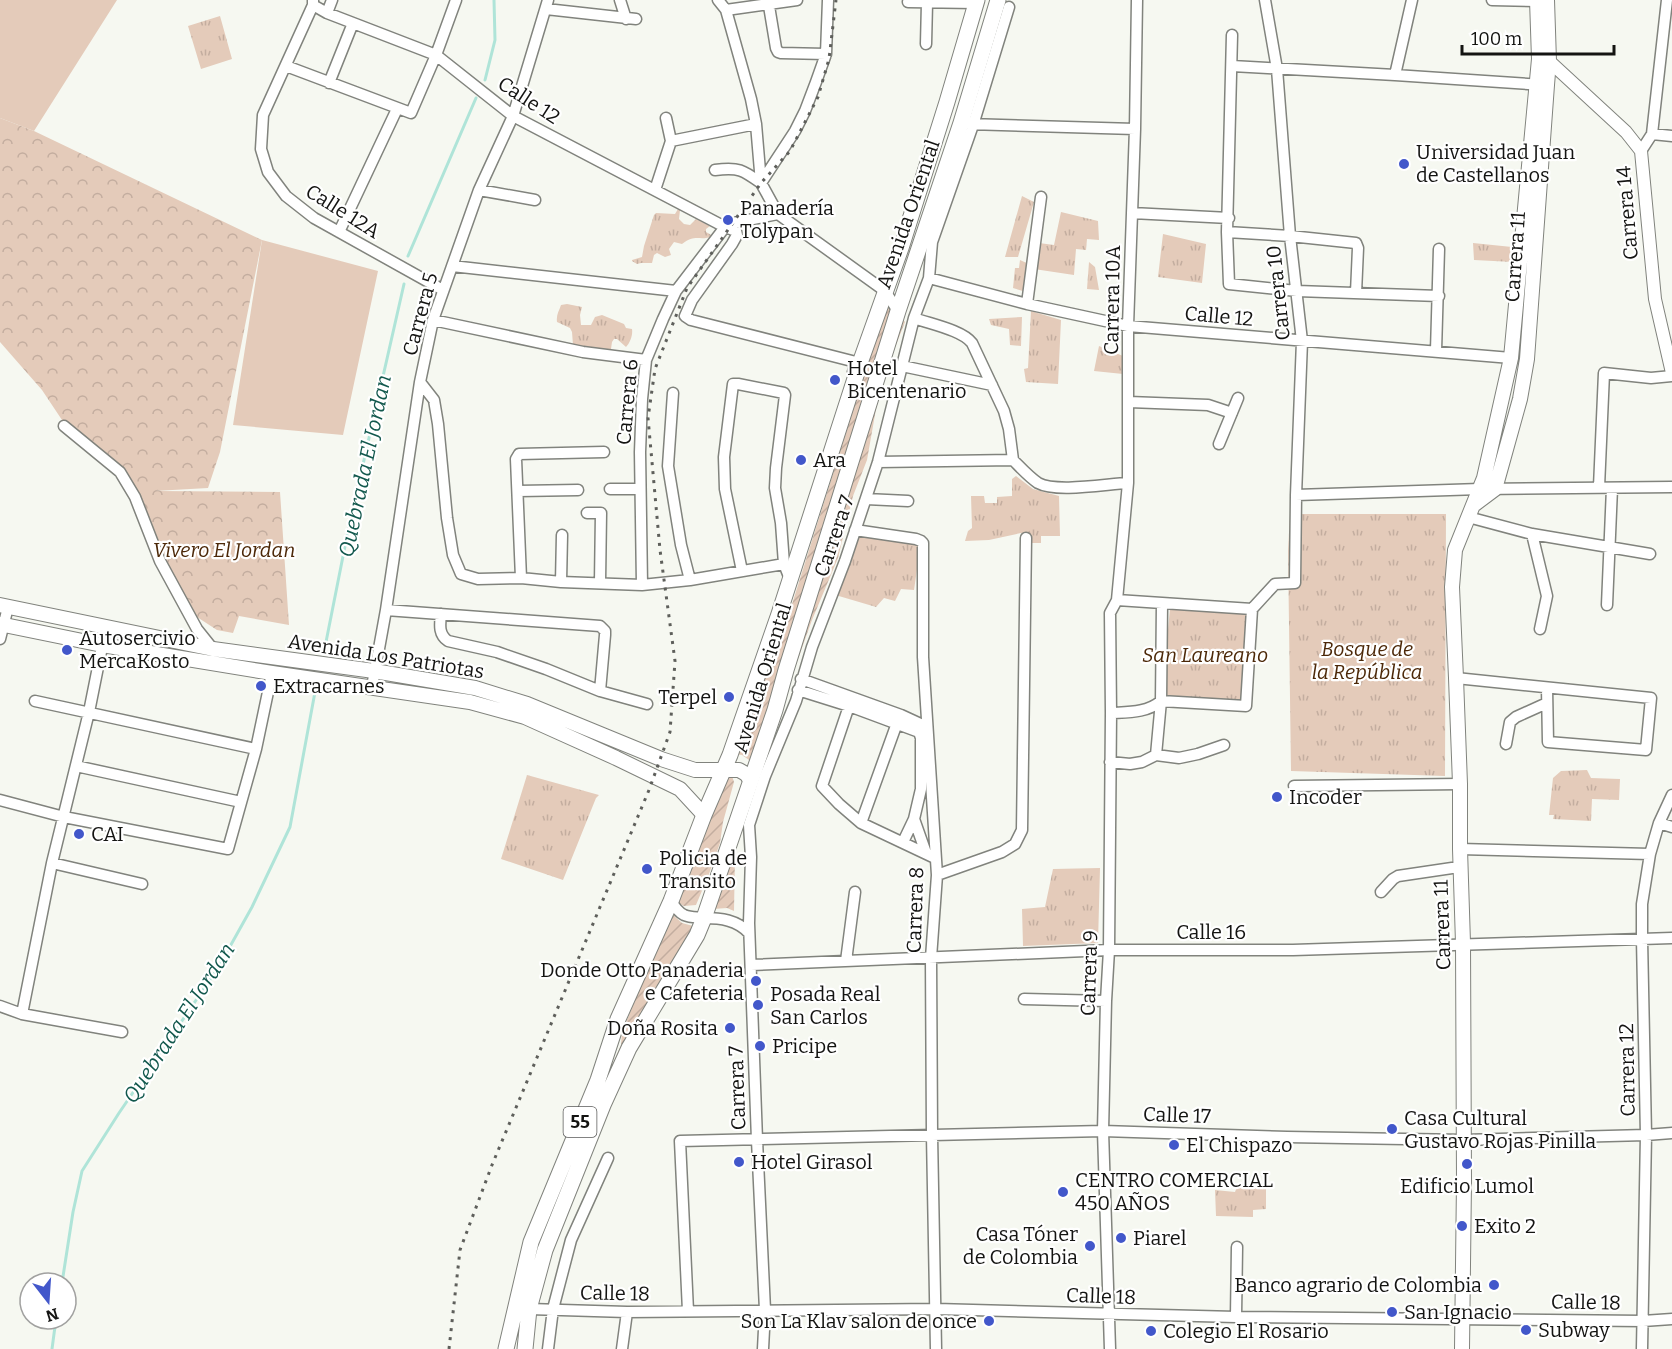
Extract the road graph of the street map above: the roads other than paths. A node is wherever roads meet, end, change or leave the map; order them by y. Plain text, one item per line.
1 (332, 0) edge
2 (456, 0) edge
3 (620, 0) edge
4 (718, 0) edge
5 (797, 0) edge
6 (828, 0) edge
7 (1137, 0) edge
8 (1265, 0) edge
9 (1412, 0) edge
10 (1492, 0) edge
11 (1540, 0) edge
12 (1667, 0) edge
13 (313, 2) edge
14 (769, 2) edge
15 (908, 2) dead end
16 (931, 2) edge
17 (976, 2) edge
18 (1007, 2) edge
19 (547, 4) edge
20 (726, 10) junction
21 (327, 13) junction
22 (353, 23) junction
23 (1232, 35) dead end
24 (927, 44) dead end
25 (826, 54) junction
26 (436, 55) junction
27 (1544, 60) junction
28 (286, 66) junction
29 (1232, 66) junction
30 (1277, 69) junction
31 (1395, 75) junction
32 (329, 82) junction
33 (1542, 85) junction
34 (398, 109) junction
35 (513, 116) junction
36 (666, 118) dead end
37 (756, 124) junction
38 (967, 124) junction
39 (1135, 129) junction
40 (1652, 134) junction
41 (1672, 136) edge
42 (671, 141) junction
43 (1641, 151) junction
44 (716, 170) dead end
45 (761, 183) junction
46 (479, 190) junction
47 (655, 190) junction
48 (1041, 197) dead end
49 (535, 200) dead end
50 (1132, 213) junction
51 (778, 214) junction
52 (1229, 218) junction
53 (725, 227) junction
54 (339, 232) junction
55 (1227, 232) junction
56 (1290, 236) junction
57 (1439, 249) dead end
58 (452, 266) junction
59 (929, 278) junction
60 (443, 290) junction
61 (676, 291) junction
62 (885, 291) junction
63 (1297, 291) junction
64 (1356, 293) junction
65 (1439, 296) junction
66 (1027, 304) junction
67 (898, 311) junction
68 (914, 318) junction
69 (434, 320) junction
70 (1128, 326) junction
71 (1302, 341) junction
72 (1436, 351) junction
73 (1511, 358) junction
74 (646, 360) junction
75 (902, 366) junction
76 (1672, 374) edge
77 (420, 382) junction
78 (853, 385) junction
79 (992, 385) junction
80 (672, 393) dead end
81 (1238, 398) dead end
82 (1129, 402) junction
83 (1232, 413) junction
84 (64, 426) dead end
85 (1219, 444) dead end
86 (604, 453) dead end
87 (1013, 460) junction
88 (878, 462) junction
89 (1128, 483) junction
90 (1599, 487) junction
91 (1672, 487) edge
92 (1612, 488) junction
93 (610, 489) dead end
94 (640, 489) junction
95 (1480, 489) junction
96 (1495, 489) junction
97 (578, 490) dead end
98 (518, 492) junction
99 (1296, 495) junction
100 (866, 499) junction
101 (908, 501) dead end
102 (1475, 504) junction
103 (587, 513) dead end
104 (1468, 517) junction
105 (855, 530) junction
106 (1532, 534) junction
107 (562, 535) dead end
108 (1026, 538) dead end
109 (1608, 546) junction
110 (1650, 554) dead end
111 (783, 564) junction
112 (742, 571) junction
113 (521, 578) junction
114 (790, 579) junction
115 (690, 580) junction
116 (561, 582) junction
117 (600, 582) junction
118 (642, 585) junction
119 (1117, 600) junction
120 (1162, 603) junction
121 (1607, 605) dead end
122 (4, 606) edge
123 (1252, 609) junction
124 (386, 610) junction
125 (441, 614) junction
126 (106, 627) junction
127 (1540, 629) dead end
128 (1, 630) edge
129 (102, 645) junction
130 (212, 656) junction
131 (291, 660) junction
132 (374, 671) junction
133 (272, 673) junction
134 (288, 675) junction
135 (1456, 678) junction
136 (801, 679) junction
137 (372, 687) junction
138 (1547, 688) junction
139 (798, 690) junction
140 (600, 691) junction
141 (36, 701) dead end
142 (1161, 701) junction
143 (1547, 703) junction
144 (647, 704) dead end
145 (849, 705) junction
146 (88, 712) junction
147 (1111, 713) junction
148 (897, 723) junction
149 (923, 730) junction
150 (1506, 744) dead end
151 (1224, 745) dead end
152 (256, 748) junction
153 (1156, 755) junction
154 (1110, 762) junction
155 (76, 766) junction
156 (723, 771) junction
157 (752, 780) junction
158 (1460, 784) junction
159 (1293, 786) dead end
160 (1672, 795) edge
161 (757, 798) junction
162 (0, 800) edge
163 (241, 802) junction
164 (704, 815) junction
165 (64, 817) junction
166 (914, 819) junction
167 (861, 823) junction
168 (1659, 823) junction
169 (1672, 827) edge
170 (903, 842) junction
171 (1460, 849) junction
172 (1650, 854) junction
173 (931, 856) junction
174 (52, 863) junction
175 (1460, 868) junction
176 (937, 875) junction
177 (142, 884) dead end
178 (855, 892) dead end
179 (1380, 892) dead end
180 (671, 901) junction
181 (704, 918) junction
182 (749, 933) junction
183 (1672, 938) edge
184 (1642, 939) junction
185 (1463, 944) junction
186 (1108, 950) junction
187 (931, 958) junction
188 (846, 961) junction
189 (751, 965) junction
190 (1024, 999) dead end
191 (1106, 1001) junction
192 (0, 1006) edge
193 (22, 1014) junction
194 (122, 1032) dead end
195 (604, 1084) junction
196 (1103, 1131) junction
197 (1672, 1133) edge
198 (932, 1135) junction
199 (1646, 1135) junction
200 (757, 1140) junction
201 (1464, 1140) junction
202 (608, 1158) dead end
203 (1237, 1247) dead end
204 (529, 1309) junction
205 (936, 1309) junction
206 (553, 1310) junction
207 (765, 1310) junction
208 (688, 1311) junction
209 (627, 1312) junction
210 (1110, 1315) junction
211 (1236, 1317) junction
212 (1462, 1319) junction
213 (1672, 1319) edge
214 (1643, 1321) junction
215 (505, 1349) edge
216 (525, 1349) edge
217 (548, 1349) edge
218 (622, 1349) edge
219 (763, 1349) edge
220 (936, 1349) edge
221 (1110, 1349) edge
222 (1462, 1349) edge
223 (1642, 1349) edge

1 - 21 street
2 - 26 street
3 - 19 street
4 - 20 street
5 - 14 street
6 - 25 street
7 - 39 street, Carrera 10A
8 - 30 street, Carrera 10
9 - 31 street
10 - 11 street
11 - 27 main road, Carrera 11
12 - 40 street
13 - 21 street, Calle 12
13 - 28 street, Calle 12A
14 - 20 street
14 - 25 street
15 - 16 street
16 - 17 street
16 - 24 street
17 - 62 main road, Avenida Oriental / 55
18 - 38 street, Avenida Oriental
18 - 38 main road, Avenida Oriental / 55
19 - 35 street, Carrera 5
20 - 37 street
21 - 22 street, Calle 12
22 - 26 street, Calle 12
22 - 32 street
23 - 29 street
25 - 45 street
26 - 34 street
26 - 35 street, Calle 12
27 - 33 main road, Carrera 11
27 - 43 street, Carrera 14
28 - 32 street
28 - 54 street, Calle 12A
29 - 30 street
29 - 52 street
30 - 31 street
30 - 56 street, Carrera 10
31 - 33 street
32 - 34 street
33 - 73 main road, Carrera 11
33 - 96 main road, Carrera 11
34 - 54 street
35 - 46 street, Carrera 5
35 - 47 street, Calle 12
36 - 42 street
37 - 42 street
37 - 45 street
38 - 39 street
38 - 59 street, Avenida Oriental
38 - 67 main road, Avenida Oriental / 55
39 - 50 street, Carrera 10A
40 - 41 street
40 - 43 street
42 - 47 street
43 - 76 street, Carrera 14
44 - 45 street
45 - 51 street
46 - 49 street
46 - 58 street, Carrera 5
47 - 53 street, Calle 12
48 - 66 street
50 - 52 street
50 - 70 street, Carrera 10A
51 - 53 street
51 - 62 street
52 - 55 street
53 - 61 street, Carrera 6
53 - 78 street
54 - 60 street, Calle 12A
55 - 56 street
55 - 63 street
56 - 63 street, Carrera 10
56 - 64 street
57 - 65 street
58 - 60 street, Carrera 5
58 - 61 street
59 - 66 street, Calle 12
59 - 68 street, Avenida Oriental
60 - 69 street, Carrera 5
61 - 74 street, Carrera 6
62 - 67 street
62 - 78 main road, Avenida Oriental / 55
63 - 64 street
63 - 71 street, Carrera 10
64 - 65 street
65 - 72 street
66 - 70 street, Calle 12
67 - 157 main road, Avenida Oriental / 55
68 - 75 street, Avenida Oriental
68 - 79 street
69 - 74 street
69 - 77 street, Carrera 5
70 - 71 street, Calle 12
70 - 82 street, Carrera 10A
71 - 72 street, Calle 12
71 - 99 street, Carrera 10
72 - 73 street, Calle 12
73 - 95 main road, Carrera 11
74 - 94 street, Carrera 6
75 - 79 street
75 - 88 street, Avenida Oriental
76 - 90 street
77 - 113 street
77 - 124 street, Carrera 5
78 - 114 main road, Avenida Oriental / 55
79 - 87 street
80 - 115 street
81 - 83 street
82 - 83 street
82 - 89 street, Carrera 10A
83 - 85 street
84 - 130 street
86 - 98 street
87 - 88 street
87 - 89 street
88 - 100 street, Carrera 7
89 - 119 street, Carrera 10A
90 - 92 street
90 - 96 street
91 - 92 street
92 - 109 street
93 - 94 street
94 - 118 street, Carrera 6
95 - 96 street
95 - 99 street
95 - 102 main road, Carrera 11
96 - 102 main road, Carrera 11
97 - 98 street
98 - 113 street
99 - 123 street, Carrera 10
100 - 101 street
100 - 105 street, Carrera 7
102 - 104 main road, Carrera 11
103 - 117 street
104 - 106 street
104 - 135 main road, Carrera 11
105 - 136 street, Carrera 7
105 - 149 street, Carrera 8
106 - 109 street
106 - 127 street
107 - 116 street
108 - 176 street
109 - 110 street
109 - 121 street
111 - 112 street
111 - 112 street
111 - 114 street
112 - 115 street
113 - 116 street
114 - 156 main road, Avenida Oriental / 55
115 - 118 street
116 - 117 street
117 - 118 street
119 - 120 street
119 - 147 street, Carrera 9
120 - 123 street
120 - 142 street
122 - 126 main road, Avenida Los Patriotas
122 - 128 street
123 - 142 street
124 - 125 street
124 - 132 street, Carrera 5
125 - 140 street
125 - 140 street
126 - 129 street
126 - 130 main road, Avenida Los Patriotas
128 - 129 main road, Avenida Los Patriotas
129 - 130 main road, Avenida Los Patriotas
129 - 146 street
130 - 131 main road, Avenida Los Patriotas
130 - 133 main road, Avenida Los Patriotas
131 - 132 main road, Avenida Los Patriotas
131 - 134 main road
132 - 137 street, Carrera 5
132 - 156 main road, Avenida Los Patriotas
133 - 134 main road, Avenida Los Patriotas
133 - 152 street
134 - 137 main road, Avenida Los Patriotas
135 - 138 street
135 - 158 main road, Carrera 11
136 - 139 street, Carrera 7
136 - 149 street
137 - 164 main road, Avenida Los Patriotas
138 - 143 street
138 - 143 street
139 - 145 street
139 - 161 street, Carrera 7
140 - 144 street
141 - 146 street
142 - 147 street
142 - 153 street
143 - 150 street
145 - 148 street
145 - 167 street
146 - 152 street
146 - 155 street
147 - 154 street, Carrera 9
148 - 149 street
148 - 167 street
149 - 166 street
149 - 173 street, Carrera 8
151 - 153 street
152 - 163 street
153 - 154 street
154 - 186 street, Carrera 9
155 - 163 street
155 - 165 street
156 - 157 main road, Avenida Los Patriotas
156 - 164 main road, Avenida Oriental / 55
157 - 161 street
157 - 181 main road, Avenida Oriental / 55
158 - 159 street
158 - 171 main road, Carrera 11
160 - 168 street, Carrera 12
161 - 182 street, Carrera 7
162 - 165 street
163 - 165 street
164 - 180 main road, Avenida Oriental / 55
165 - 174 street
166 - 170 street
166 - 173 street
167 - 170 street
168 - 169 street
168 - 172 street, Carrera 12
170 - 173 street
171 - 172 street
171 - 175 main road, Carrera 11
172 - 184 street, Carrera 12
173 - 176 street, Carrera 8
174 - 177 street
174 - 193 street
175 - 179 street
175 - 185 main road, Carrera 11
176 - 187 street, Carrera 8
178 - 188 street
180 - 181 street
180 - 195 main road, Avenida Oriental / 55
181 - 182 street
181 - 195 main road, Avenida Oriental / 55
182 - 189 street, Carrera 7
183 - 184 street, Calle 16
184 - 185 street, Calle 16
184 - 199 street, Carrera 12
185 - 186 street, Calle 16
185 - 201 main road, Carrera 11
186 - 187 street, Calle 16
186 - 191 street, Carrera 9
187 - 188 street, Calle 16
187 - 198 street, Carrera 8
188 - 189 street, Calle 16
189 - 200 street, Carrera 7
190 - 191 street
191 - 196 street, Carrera 9
192 - 193 street
193 - 194 street
195 - 204 main road, Avenida Oriental / 55
195 - 215 main road, Avenida Oriental / 55
196 - 198 street, Calle 17
196 - 201 street, Calle 17
196 - 210 street, Carrera 9
197 - 199 street, Calle 17
198 - 200 street, Calle 17
198 - 205 street, Carrera 8
199 - 201 street, Calle 17
199 - 214 street, Carrera 12
200 - 207 street, Carrera 7
200 - 208 street, Calle 17
201 - 212 main road, Carrera 11
202 - 206 street
203 - 211 street
204 - 206 street, Calle 18
204 - 216 main road, Avenida Oriental / 55
205 - 207 street, Calle 18
205 - 210 street, Calle 18
205 - 220 street, Carrera 8
206 - 209 street, Calle 18
206 - 217 street
207 - 208 street, Calle 18
207 - 219 street, Carrera 7
208 - 209 street, Calle 18
209 - 218 street
210 - 211 street, Calle 18
210 - 221 street, Carrera 9
211 - 212 street, Calle 18
212 - 214 street, Calle 18
212 - 222 main road, Carrera 11
213 - 214 street, Calle 18
214 - 223 street, Carrera 12

